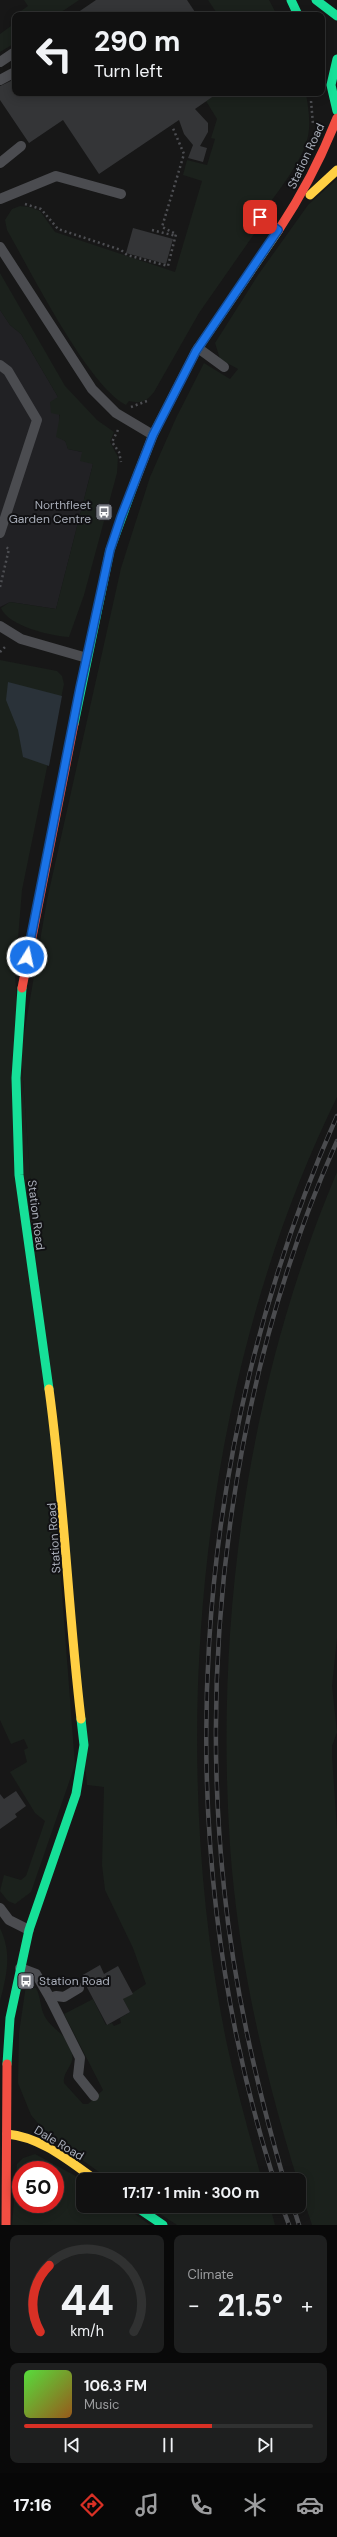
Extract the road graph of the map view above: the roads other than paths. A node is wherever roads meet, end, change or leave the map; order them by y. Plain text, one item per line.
1 (291, 0) edge
2 (316, 0) edge
3 (297, 12) edge
4 (337, 16) edge
5 (12, 54) edge
6 (337, 59) edge
7 (0, 62) edge
8 (325, 73) dead end
9 (12, 74) edge
10 (0, 80) edge
11 (330, 84) junction
12 (337, 111) edge
13 (337, 118) edge
14 (21, 146) dead end
15 (0, 163) edge
16 (337, 170) edge
17 (121, 194) dead end
18 (0, 199) edge
19 (297, 203) junction
20 (260, 217) dead end
21 (278, 230) junction
22 (0, 247) edge
23 (198, 348) junction
24 (0, 365) edge
25 (224, 367) dead end
26 (153, 435) junction
27 (0, 533) edge
28 (0, 626) edge
29 (87, 658) junction
30 (0, 1908) edge
31 (29, 1930) junction
32 (20, 1968) junction
33 (79, 1988) dead end
34 (50, 1998) junction
35 (94, 2096) dead end
36 (7, 2134) junction
37 (85, 2173) edge
38 (145, 2213) edge
39 (6, 2225) edge
40 (163, 2225) edge

1 - 3 main road
2 - 4 main road
5 - 7 lane
6 - 11 main road
8 - 11 main road
9 - 10 lane
11 - 12 main road
13 - 19 main road, Station Road
14 - 15 lane
16 - 19 main road, Station Road
17 - 18 lane
19 - 21 main road, Station Road
20 - 21 lane
21 - 23 main road, Station Road
22 - 26 lane
23 - 25 lane
23 - 26 main road, Station Road
24 - 27 lane
26 - 29 main road, Station Road
28 - 29 lane
29 - 31 main road, Station Road
30 - 31 lane
31 - 32 main road, Station Road
32 - 34 lane
32 - 36 main road, Station Road
33 - 34 lane
34 - 35 lane
36 - 37 main road, Dale Road
36 - 39 main road, Station Road
38 - 40 main road

